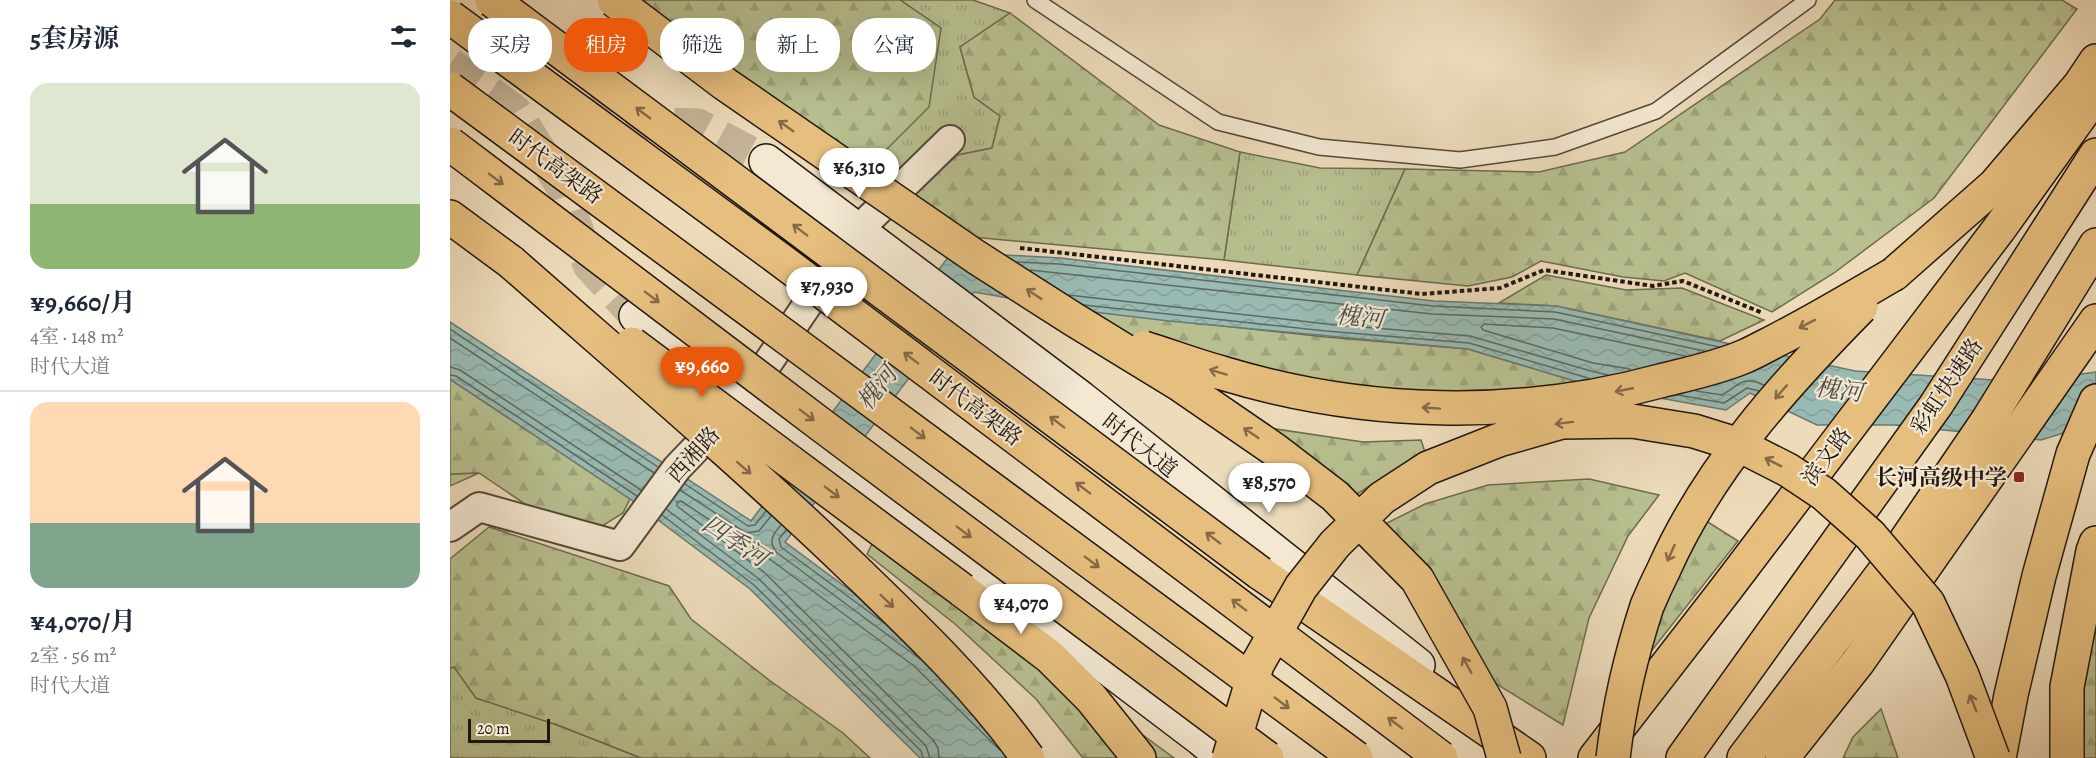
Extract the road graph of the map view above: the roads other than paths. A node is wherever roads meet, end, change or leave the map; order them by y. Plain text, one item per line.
1 (492, 0) edge
2 (614, 0) edge
3 (1035, 0) edge
4 (1808, 0) edge
5 (450, 17) edge
6 (2096, 61) edge
7 (450, 89) edge
8 (2096, 94) edge
9 (950, 140) dead end
10 (450, 144) edge
11 (2096, 155) edge
12 (766, 161) tunnel mouth
13 (450, 217) edge
14 (858, 230) junction
15 (2096, 245) edge
16 (511, 262) junction
17 (1894, 274) junction
18 (636, 316) tunnel mouth
19 (1073, 319) junction
20 (2096, 321) edge
21 (744, 398) junction
22 (2096, 401) edge
23 (450, 527) edge
24 (2096, 543) edge
25 (1028, 758) edge
26 (1139, 758) edge
27 (1224, 758) edge
28 (1229, 758) edge
29 (1267, 758) edge
30 (1356, 758) edge
31 (1441, 758) edge
32 (1504, 758) edge
33 (1529, 758) edge
34 (1535, 758) edge
35 (1594, 758) edge
36 (1613, 758) edge
37 (1683, 758) edge
38 (1744, 758) edge
39 (1782, 758) edge
40 (1993, 758) edge
41 (1999, 758) edge
42 (2067, 758) edge

33 -> 1 main road, bridge
19 -> 2 main road, bridge
3 - 4 lane
31 -> 5 main road, 时代高架路, bridge
6 - 17 main road
7 -> 30 main road, 时代高架路, bridge
8 - 35 main road, 滨文路
9 - 14 street, 西湘路
10 -> 29 main road, bridge
11 - 37 main road, 彩虹快速路
12 - 14 main road, 时代大道
13 - 16 main road
14 - 21 street, 西湘路
14 - 34 main road, 时代大道
15 - 38 main road
16 -> 25 main road, bridge
16 -> 26 main road, bridge
17 -> 19 main road, bridge
17 -> 36 main road, bridge
18 - 21 main road
32 -> 19 main road, bridge
20 - 39 main road
21 - 23 street, 西湘路
21 - 27 main road
22 - 41 main road
24 - 42 main road
40 -> 28 main road, bridge

